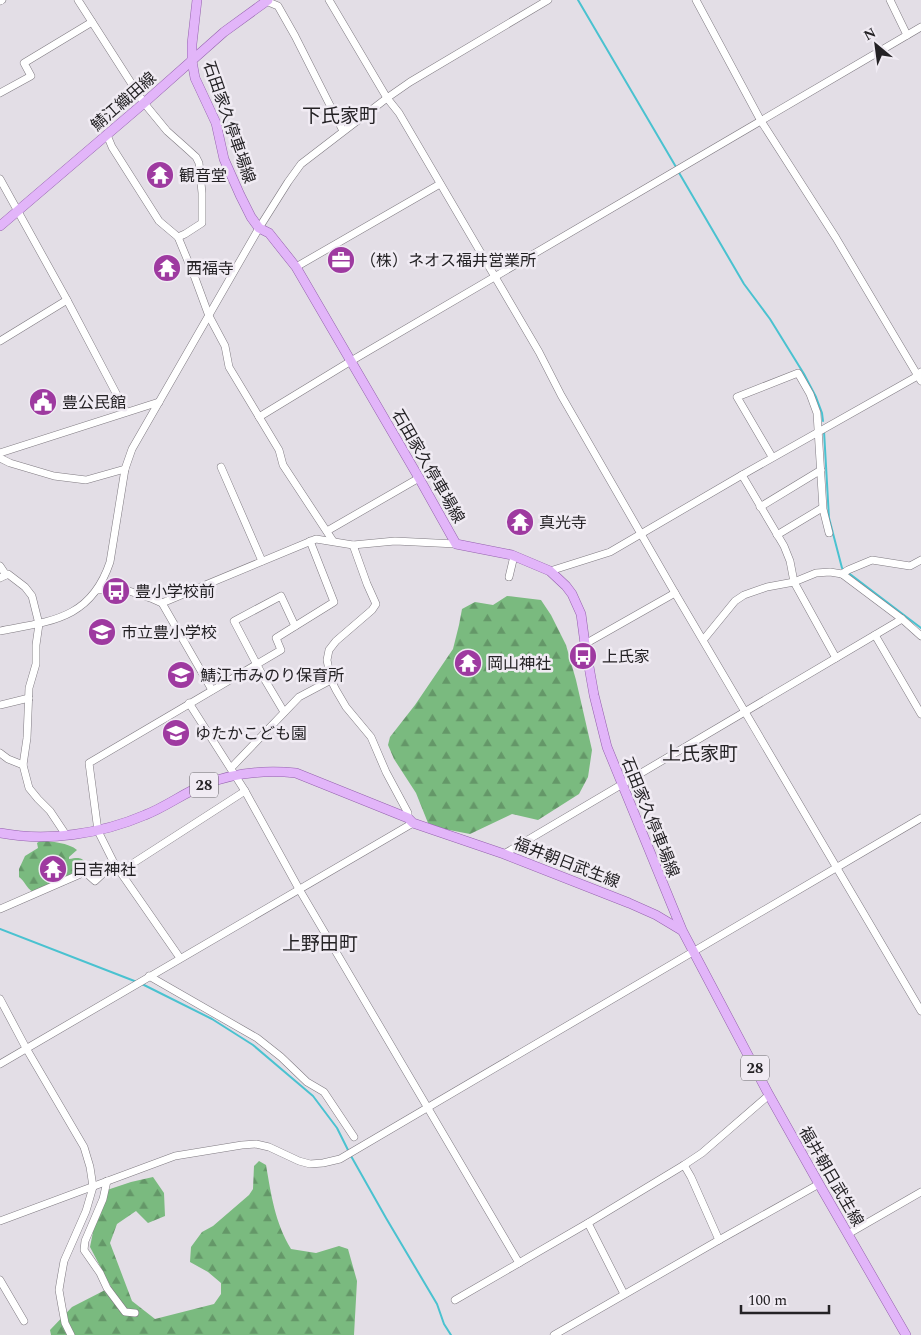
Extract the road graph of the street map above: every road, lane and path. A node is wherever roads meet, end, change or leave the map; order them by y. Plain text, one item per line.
1 (78, 0) edge
2 (197, 0) edge
3 (329, 0) edge
4 (548, 0) edge
5 (696, 0) edge
6 (890, 0) edge
7 (267, 1) edge
8 (92, 22) junction
9 (921, 28) edge
10 (907, 35) junction
11 (192, 61) junction
12 (0, 93) edge
13 (387, 98) junction
14 (144, 103) junction
15 (760, 121) junction
16 (343, 131) junction
17 (107, 134) junction
18 (0, 179) edge
19 (440, 184) junction
20 (18, 212) junction
21 (0, 226) edge
22 (259, 228) junction
23 (178, 237) junction
24 (296, 267) junction
25 (495, 277) junction
26 (67, 300) junction
27 (209, 316) junction
28 (0, 341) edge
29 (351, 361) junction
30 (920, 376) edge
31 (159, 402) junction
32 (126, 412) junction
33 (259, 417) junction
34 (819, 431) junction
35 (0, 453) edge
36 (771, 455) dead end
37 (0, 458) edge
38 (221, 467) dead end
39 (124, 469) junction
40 (821, 470) junction
41 (742, 475) junction
42 (419, 478) junction
43 (760, 507) junction
44 (822, 508) junction
45 (327, 531) junction
46 (829, 533) dead end
47 (642, 534) junction
48 (777, 535) junction
49 (310, 541) junction
50 (333, 541) junction
51 (456, 544) junction
52 (353, 545) junction
53 (514, 556) junction
54 (921, 560) edge
55 (262, 561) junction
56 (0, 566) edge
57 (550, 571) junction
58 (845, 572) junction
59 (3, 576) edge
60 (509, 577) dead end
61 (794, 582) junction
62 (97, 590) junction
63 (675, 593) junction
64 (162, 603) junction
65 (902, 619) junction
66 (40, 624) junction
67 (295, 626) junction
68 (0, 631) edge
69 (875, 635) junction
70 (921, 636) edge
71 (704, 639) junction
72 (584, 644) junction
73 (836, 658) junction
74 (256, 664) junction
75 (331, 680) junction
76 (212, 690) junction
77 (29, 698) junction
78 (190, 703) junction
79 (0, 705) edge
80 (745, 711) junction
81 (284, 712) junction
82 (921, 714) edge
83 (0, 753) edge
84 (23, 764) junction
85 (233, 772) junction
86 (621, 784) junction
87 (245, 792) junction
88 (921, 818) edge
89 (411, 820) junction
90 (98, 831) junction
91 (1, 835) edge
92 (66, 835) junction
93 (504, 854) junction
94 (114, 862) junction
95 (836, 867) junction
96 (121, 871) junction
97 (300, 889) junction
98 (0, 909) edge
99 (682, 930) junction
100 (693, 951) junction
101 (180, 958) junction
102 (146, 978) junction
103 (0, 999) edge
104 (921, 1011) edge
105 (26, 1048) junction
106 (0, 1064) edge
107 (769, 1095) junction
108 (428, 1107) junction
109 (354, 1137) dead end
110 (684, 1165) junction
111 (107, 1181) junction
112 (819, 1184) junction
113 (93, 1187) junction
114 (921, 1192) edge
115 (0, 1221) edge
116 (588, 1223) junction
117 (848, 1234) junction
118 (719, 1240) junction
119 (519, 1263) junction
120 (0, 1280) edge
121 (624, 1294) junction
122 (455, 1300) dead end
123 (136, 1313) dead end
124 (24, 1321) dead end
125 (72, 1335) edge
126 (554, 1335) edge
127 (906, 1335) edge

1 - 8 street
2 - 11 main road, 石田家久停車場線
3 - 13 street
4 - 13 street
5 - 15 street
6 - 10 street
7 - 11 main road, 鯖江織田線
7 - 16 street
8 - 12 street
8 - 14 street
9 - 10 street
10 - 15 street
11 - 14 main road, 鯖江織田線
11 - 22 main road, 石田家久停車場線
13 - 16 street
13 - 19 street
14 - 17 main road, 鯖江織田線
14 - 23 street
15 - 25 street
15 - 30 street
16 - 22 street
17 - 20 main road, 鯖江織田線
17 - 23 street
18 - 20 street
19 - 24 street
19 - 25 street
20 - 21 main road, 鯖江織田線
20 - 26 street
22 - 24 main road, 石田家久停車場線
22 - 27 street
23 - 27 street
24 - 29 main road, 石田家久停車場線
25 - 29 street
25 - 47 street
26 - 28 street
26 - 32 street
27 - 31 street
27 - 33 street
29 - 33 street
29 - 42 main road, 石田家久停車場線
30 - 34 street
31 - 32 street
31 - 39 street
32 - 35 street
33 - 45 street
34 - 36 street
34 - 40 street
34 - 41 street
37 - 39 street
38 - 55 street
39 - 62 street
40 - 43 street
40 - 44 street
41 - 43 street
41 - 47 street
42 - 45 street
42 - 51 main road, 石田家久停車場線
43 - 48 street
44 - 46 street
44 - 48 street
45 - 50 street
47 - 57 street
47 - 63 street
48 - 61 street
49 - 50 street
49 - 55 street
49 - 67 street
50 - 52 street
51 - 52 street
51 - 53 main road, 石田家久停車場線
52 - 75 street
53 - 57 main road, 石田家久停車場線
53 - 60 street
54 - 58 street
55 - 64 street
56 - 59 street
57 - 72 main road, 石田家久停車場線
58 - 61 street
58 - 65 street
59 - 66 street
61 - 71 street
61 - 73 street
62 - 64 street
62 - 66 street
63 - 71 street
63 - 72 street
64 - 76 street
65 - 69 street
65 - 70 street
66 - 68 street
66 - 77 street
67 - 74 street
67 - 74 street
69 - 73 street
69 - 82 street
71 - 80 street
72 - 86 main road, 石田家久停車場線
73 - 80 street
74 - 76 street
74 - 81 street
75 - 81 street
75 - 89 street
76 - 78 street
77 - 79 street
77 - 84 street
78 - 85 street
78 - 90 street
80 - 86 street
80 - 95 street
81 - 85 street
83 - 84 street
84 - 92 street
85 - 87 street
85 - 89 main road, 福井朝日武生線 / 28
85 - 90 main road, 福井朝日武生線 / 28
86 - 93 street
86 - 99 main road, 石田家久停車場線
87 - 96 street
87 - 97 street
88 - 95 street
89 - 93 main road, 福井朝日武生線 / 28
89 - 97 street
90 - 92 main road, 福井朝日武生線 / 28
90 - 94 street
91 - 92 main road, 福井朝日武生線 / 28
93 - 99 main road, 福井朝日武生線 / 28
94 - 96 street
94 - 98 street
95 - 100 street
95 - 104 street
96 - 101 street
97 - 101 street
97 - 108 street
99 - 100 main road, 福井朝日武生線 / 28
100 - 107 main road, 福井朝日武生線 / 28
100 - 108 street
101 - 102 street
102 - 105 street
102 - 109 street
103 - 105 street
105 - 106 street
105 - 113 street
107 - 110 street
107 - 112 main road, 福井朝日武生線 / 28
108 - 111 street
108 - 119 street
110 - 116 street
110 - 118 street
111 - 113 street
111 - 123 street
112 - 117 main road, 福井朝日武生線 / 28
112 - 118 street
113 - 115 street
113 - 125 street
114 - 117 street
116 - 119 street
116 - 121 street
117 - 127 main road, 福井朝日武生線 / 28
118 - 121 street
119 - 122 street
120 - 124 street
121 - 126 street

